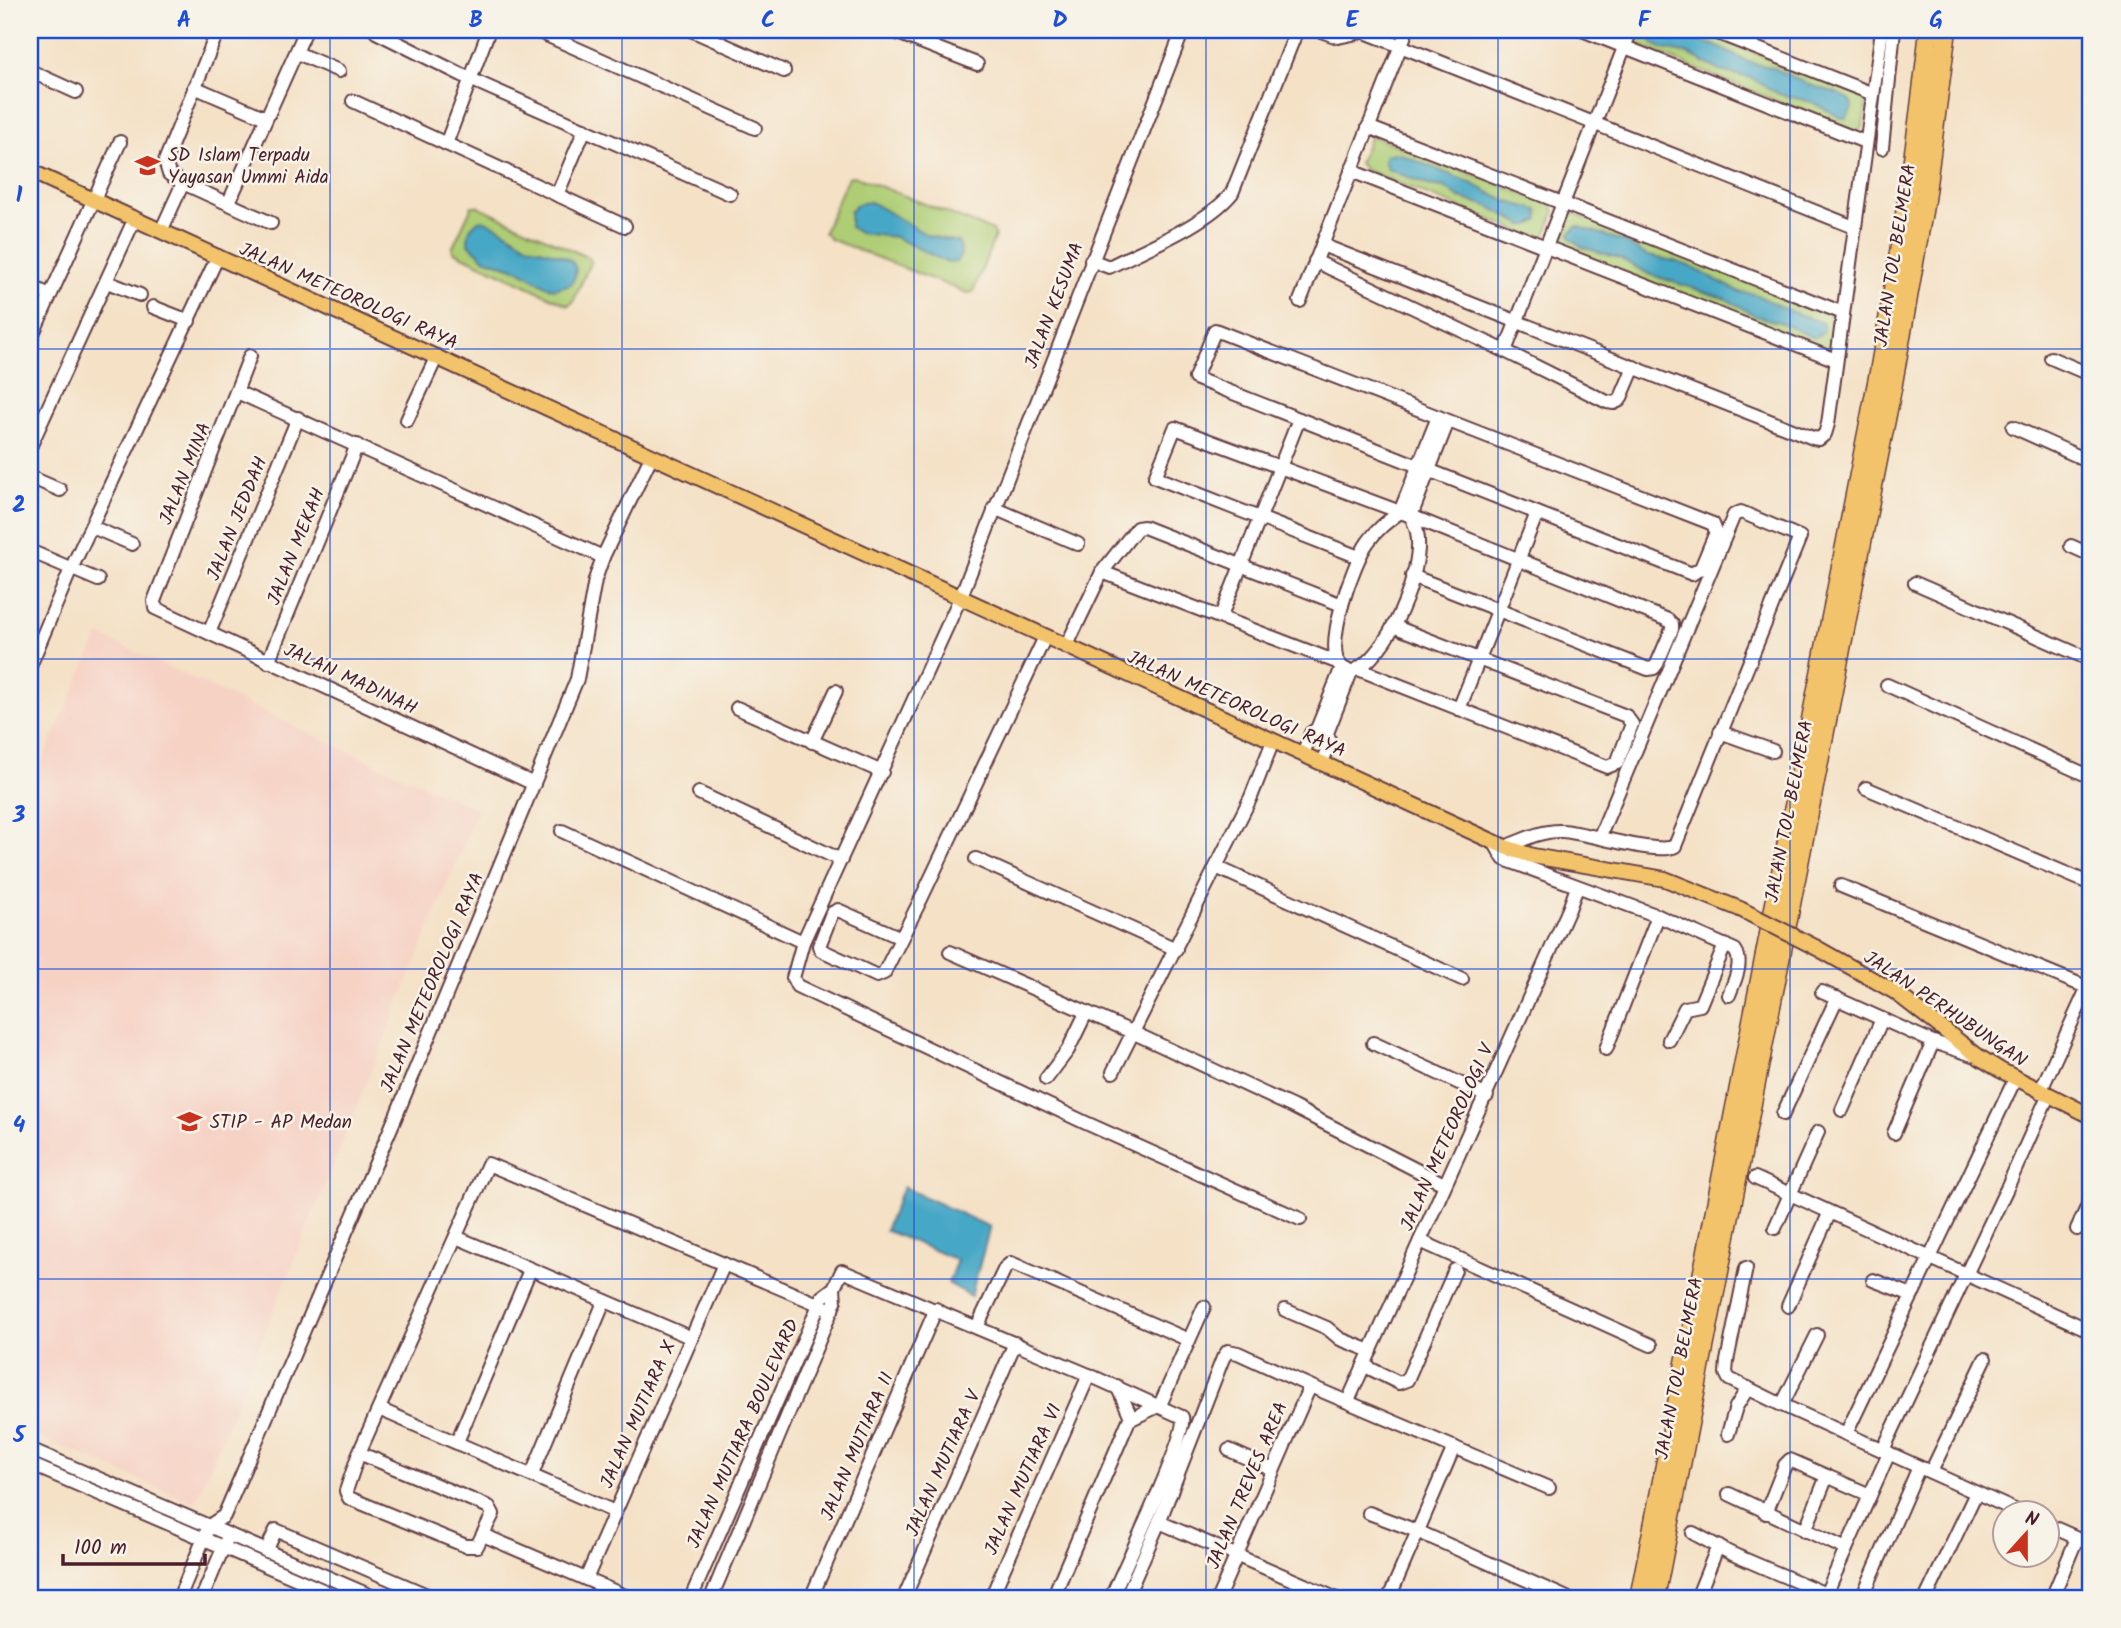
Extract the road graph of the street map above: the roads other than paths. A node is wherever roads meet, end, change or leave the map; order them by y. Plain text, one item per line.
1 (218, 30) edge
2 (306, 30) edge
3 (489, 30) edge
4 (535, 30) edge
5 (691, 30) edge
6 (890, 30) edge
7 (1183, 30) edge
8 (1297, 30) edge
9 (1318, 30) edge
10 (1407, 30) edge
11 (1582, 30) edge
12 (1631, 30) edge
13 (1710, 30) edge
14 (1882, 30) edge
15 (1894, 30) edge
16 (1929, 30) edge
17 (1947, 30) edge
18 (1361, 31) edge
19 (376, 32) dead end
20 (1624, 46) junction
21 (1400, 47) junction
22 (297, 53) junction
23 (977, 64) dead end
24 (30, 71) edge
25 (339, 71) dead end
26 (784, 71) dead end
27 (470, 79) junction
28 (194, 87) junction
29 (76, 92) dead end
30 (1873, 94) junction
31 (353, 101) dead end
32 (266, 118) junction
33 (1594, 125) junction
34 (755, 128) dead end
35 (1368, 128) junction
36 (584, 130) junction
37 (120, 142) dead end
38 (1865, 142) junction
39 (446, 144) junction
40 (1882, 148) dead end
41 (30, 171) edge
42 (1351, 171) junction
43 (183, 183) junction
44 (730, 194) dead end
45 (557, 195) junction
46 (94, 200) junction
47 (229, 202) junction
48 (1563, 203) junction
49 (135, 218) junction
50 (271, 223) dead end
51 (625, 226) dead end
52 (1854, 226) junction
53 (162, 229) junction
54 (1322, 245) junction
55 (1546, 247) junction
56 (218, 256) junction
57 (1091, 260) junction
58 (1315, 261) junction
59 (107, 282) junction
60 (30, 286) edge
61 (50, 295) junction
62 (140, 295) dead end
63 (1300, 301) dead end
64 (153, 307) dead end
65 (1843, 313) junction
66 (189, 321) junction
67 (34, 322) edge
68 (1517, 322) junction
69 (30, 340) edge
70 (1506, 351) junction
71 (250, 356) dead end
72 (437, 356) junction
73 (2051, 358) dead end
74 (1836, 360) junction
75 (1634, 368) junction
76 (2091, 375) edge
77 (237, 392) junction
78 (298, 418) junction
79 (1298, 419) junction
80 (1443, 419) junction
81 (407, 420) dead end
82 (2013, 427) dead end
83 (357, 445) junction
84 (30, 447) edge
85 (651, 457) junction
86 (2091, 462) edge
87 (1279, 468) junction
88 (1424, 469) junction
89 (30, 477) edge
90 (60, 490) dead end
91 (994, 508) junction
92 (1537, 513) junction
93 (1406, 514) junction
94 (1259, 518) junction
95 (92, 527) junction
96 (132, 544) dead end
97 (1078, 544) dead end
98 (2071, 546) dead end
99 (30, 551) edge
100 (2091, 555) edge
101 (603, 557) junction
102 (1359, 557) junction
103 (1518, 560) junction
104 (1241, 564) junction
105 (71, 569) junction
106 (1102, 572) junction
107 (1412, 576) junction
108 (98, 580) dead end
109 (1915, 583) dead end
110 (961, 596) junction
111 (154, 605) joint
112 (1342, 605) junction
113 (1499, 611) junction
114 (1220, 616) junction
115 (1393, 626) junction
116 (209, 633) junction
117 (1045, 637) junction
118 (1066, 647) junction
119 (1479, 659) junction
120 (2091, 660) edge
121 (268, 662) junction
122 (30, 666) edge
123 (1348, 668) junction
124 (1887, 685) dead end
125 (836, 691) dead end
126 (737, 708) dead end
127 (1459, 709) junction
128 (1322, 731) junction
129 (1720, 732) junction
130 (1273, 741) junction
131 (812, 742) junction
132 (1773, 751) dead end
133 (1303, 754) junction
134 (1322, 762) junction
135 (882, 772) junction
136 (2091, 778) edge
137 (534, 784) junction
138 (1866, 788) dead end
139 (699, 793) dead end
140 (562, 831) dead end
141 (1599, 838) junction
142 (1499, 845) junction
143 (976, 859) dead end
144 (841, 860) junction
145 (1216, 867) junction
146 (2091, 884) edge
147 (1841, 886) dead end
148 (1577, 887) junction
149 (1658, 916) junction
150 (901, 938) junction
151 (803, 942) junction
152 (1725, 946) junction
153 (1817, 948) joint
154 (1176, 949) junction
155 (950, 952) dead end
156 (1462, 979) dead end
157 (2090, 986) edge
158 (1822, 992) dead end
159 (1729, 995) dead end
160 (1837, 998) junction
161 (1086, 1013) junction
162 (1882, 1019) junction
163 (1134, 1033) junction
164 (1669, 1040) dead end
165 (1373, 1042) dead end
166 (1933, 1042) junction
167 (1606, 1049) dead end
168 (1979, 1057) junction
169 (1114, 1072) dead end
170 (1046, 1079) dead end
171 (2015, 1079) junction
172 (2044, 1094) junction
173 (1487, 1096) junction
174 (1842, 1110) dead end
175 (1783, 1114) dead end
176 (2091, 1116) edge
177 (1818, 1132) dead end
178 (1894, 1133) dead end
179 (1755, 1178) dead end
180 (1444, 1184) junction
181 (1790, 1196) junction
182 (2091, 1199) edge
183 (1829, 1214) junction
184 (1300, 1219) dead end
185 (1774, 1228) dead end
186 (2077, 1229) dead end
187 (456, 1237) junction
188 (1420, 1241) junction
189 (1929, 1258) junction
190 (724, 1264) junction
191 (1746, 1268) dead end
192 (530, 1270) junction
193 (1455, 1270) dead end
194 (1966, 1276) junction
195 (1874, 1280) dead end
196 (836, 1282) junction
197 (1912, 1295) junction
198 (604, 1302) junction
199 (819, 1305) junction
200 (1787, 1306) dead end
201 (1204, 1307) dead end
202 (936, 1309) junction
203 (832, 1310) junction
204 (1285, 1310) dead end
205 (977, 1327) junction
206 (2091, 1331) edge
207 (1817, 1335) dead end
208 (692, 1338) junction
209 (1189, 1340) junction
210 (1015, 1343) junction
211 (1651, 1345) dead end
212 (1371, 1351) junction
213 (1985, 1359) dead end
214 (1364, 1366) junction
215 (1089, 1375) junction
216 (1310, 1386) junction
217 (1116, 1387) junction
218 (1748, 1388) junction
219 (1349, 1401) junction
220 (1160, 1405) junction
221 (1782, 1405) junction
222 (379, 1409) junction
223 (1131, 1417) junction
224 (1728, 1434) dead end
225 (1846, 1434) junction
226 (457, 1442) junction
227 (1454, 1447) junction
228 (30, 1449) edge
229 (1229, 1450) dead end
230 (1886, 1451) junction
231 (359, 1453) junction
232 (30, 1464) edge
233 (1273, 1470) junction
234 (1925, 1470) junction
235 (532, 1474) junction
236 (1827, 1476) junction
237 (1549, 1488) dead end
238 (1976, 1493) junction
239 (1729, 1494) dead end
240 (1870, 1495) junction
241 (1992, 1500) edge
242 (615, 1512) junction
243 (1369, 1513) dead end
244 (1766, 1513) junction
245 (224, 1516) junction
246 (1158, 1522) junction
247 (209, 1526) junction
248 (1417, 1531) junction
249 (1805, 1531) junction
250 (2062, 1531) edge
251 (1693, 1533) dead end
252 (229, 1534) junction
253 (483, 1535) junction
254 (2077, 1538) junction
255 (204, 1539) junction
256 (2091, 1544) edge
257 (1718, 1546) junction
258 (223, 1548) junction
259 (1846, 1549) junction
260 (267, 1551) junction
261 (1237, 1556) junction
262 (586, 1579) junction
263 (812, 1595) edge
264 (1831, 1596) edge
265 (178, 1598) edge
266 (201, 1598) edge
267 (341, 1598) edge
268 (376, 1598) edge
269 (434, 1598) edge
270 (630, 1598) edge
271 (691, 1598) edge
272 (711, 1598) edge
273 (827, 1598) edge
274 (904, 1598) edge
275 (991, 1598) edge
276 (1059, 1598) edge
277 (1111, 1598) edge
278 (1126, 1598) edge
279 (1218, 1598) edge
280 (1335, 1598) edge
281 (1389, 1598) edge
282 (1567, 1598) edge
283 (1639, 1598) edge
284 (1655, 1598) edge
285 (1697, 1598) edge
286 (1862, 1598) edge
287 (1926, 1598) edge
288 (2052, 1598) edge

1 - 28 street
2 - 22 street
3 - 27 street
4 - 34 street
5 - 26 street
6 - 23 street
7 - 57 street, JALAN KESUMA
8 - 57 street
9 - 18 street
10 - 21 street
11 - 20 street
12 - 20 street
13 - 30 street
14 - 30 street
15 - 40 street
16 - 283 highway, JALAN TOL BELMERA
17 - 284 highway, JALAN TOL BELMERA
18 - 21 street
19 - 27 street
20 - 33 street
20 - 38 street
21 - 33 street
21 - 35 street
22 - 25 street
22 - 32 street
24 - 29 street
27 - 36 street
27 - 39 street
28 - 32 street
28 - 43 street
30 - 38 street
31 - 39 street
32 - 47 street
33 - 48 street
33 - 52 street
35 - 42 street
35 - 48 street
36 - 44 street
36 - 45 street
37 - 46 street
38 - 52 street
39 - 45 street
41 - 46 main road, JALAN METEOROLOGI RAYA
42 - 54 street
42 - 55 street
43 - 47 street
43 - 53 street
45 - 51 street
46 - 49 main road, JALAN METEOROLOGI RAYA
46 - 61 street
47 - 50 street
48 - 55 street
48 - 65 street
49 - 53 main road, JALAN METEOROLOGI RAYA
49 - 59 street
52 - 65 street
53 - 56 main road, JALAN METEOROLOGI RAYA
54 - 58 street
54 - 68 street
55 - 68 street
55 - 74 street
56 - 66 street
56 - 72 main road, JALAN METEOROLOGI RAYA
57 - 91 street, JALAN KESUMA
58 - 63 street
58 - 70 street
59 - 62 street
59 - 84 street
60 - 61 street
61 - 67 street
64 - 66 street
65 - 74 street
66 - 95 street
67 - 69 street
68 - 70 street
68 - 75 street
70 - 75 street
71 - 77 street, JALAN MINA
72 - 81 street
72 - 85 main road, JALAN METEOROLOGI RAYA
73 - 76 street
74 - 75 street
77 - 78 street
77 - 111 street, JALAN MINA
78 - 83 street
78 - 116 street, JALAN JEDDAH
79 - 80 street
79 - 87 street
79 - 88 street
80 - 88 street
80 - 92 street
82 - 86 street
83 - 101 street
83 - 121 street, JALAN MEKAH
85 - 101 street, JALAN METEOROLOGI RAYA
85 - 110 main road, JALAN METEOROLOGI RAYA
87 - 93 street
87 - 94 street
87 - 94 street
88 - 92 street
88 - 93 street
89 - 90 street
91 - 97 street
91 - 110 street, JALAN KESUMA
92 - 103 street
93 - 102 street
93 - 103 street
93 - 107 street
94 - 102 street
94 - 104 street
95 - 96 street
95 - 105 street
98 - 100 street
99 - 105 street
101 - 137 street, JALAN METEOROLOGI RAYA
102 - 112 street
103 - 113 street
103 - 113 street
104 - 106 street
104 - 112 street
104 - 114 street
105 - 108 street
105 - 122 street
106 - 114 street
106 - 118 street
107 - 113 street
107 - 115 street
109 - 120 street
110 - 117 main road, JALAN METEOROLOGI RAYA
110 - 135 street, JALAN KESUMA
111 - 116 street, JALAN MADINAH
112 - 123 street
113 - 119 street
114 - 123 street
115 - 119 street
115 - 123 street
116 - 121 street, JALAN MADINAH
117 - 118 main road, JALAN METEOROLOGI RAYA
117 - 150 street
118 - 130 main road, JALAN METEOROLOGI RAYA
119 - 127 street
119 - 127 street
121 - 137 street, JALAN MADINAH
123 - 127 street
123 - 128 street
124 - 136 street
125 - 131 street
126 - 131 street
128 - 133 street
128 - 134 street
129 - 132 street
129 - 141 street
129 - 141 street
130 - 133 main road, JALAN METEOROLOGI RAYA
130 - 145 street
131 - 135 street
133 - 134 main road, JALAN METEOROLOGI RAYA
134 - 142 main road, JALAN METEOROLOGI RAYA
135 - 144 street, JALAN KESUMA
137 - 245 street, JALAN METEOROLOGI RAYA
138 - 146 street
139 - 144 street
140 - 151 street
141 - 142 street
142 - 148 street
142 - 153 main road, JALAN METEOROLOGI RAYA, bridge
143 - 154 street
144 - 151 street, JALAN KESUMA
145 - 154 street
145 - 156 street
147 - 157 street
148 - 149 street
148 - 173 street, JALAN METEOROLOGI V
149 - 152 street
149 - 167 street
150 - 150 street
151 - 184 street, JALAN KESUMA
152 - 159 street
152 - 164 street
153 - 168 main road, JALAN PERHUBUNGAN
154 - 163 street
155 - 161 street
157 - 172 street
158 - 160 street
160 - 162 street
160 - 175 street
161 - 163 street
161 - 170 street
162 - 166 street
162 - 174 street
163 - 169 street
163 - 180 street
165 - 173 street
166 - 168 street
166 - 178 street
168 - 171 main road, JALAN PERHUBUNGAN
171 - 172 main road, JALAN PERHUBUNGAN
171 - 189 street
172 - 176 main road, JALAN PERHUBUNGAN
172 - 194 street
173 - 180 street, JALAN METEOROLOGI V
177 - 181 street
179 - 181 street
180 - 188 street, JALAN METEOROLOGI V
181 - 183 street
181 - 185 street
182 - 186 street
183 - 189 street
183 - 200 street
187 - 190 street
187 - 192 street
187 - 222 street
188 - 211 street
188 - 212 street, JALAN METEOROLOGI V
189 - 194 street
189 - 197 street
190 - 199 street
190 - 208 street, JALAN MUTIARA X
191 - 218 street
192 - 198 street
192 - 226 street
193 - 214 street
194 - 206 street
194 - 230 street
195 - 197 street
196 - 199 street, JALAN MUTIARA BOULEVARD
196 - 202 street
196 - 203 street, JALAN MUTIARA BOULEVARD
197 - 225 street
198 - 208 street
198 - 235 street
199 - 203 street
199 - 271 street, JALAN MUTIARA BOULEVARD
201 - 209 street
202 - 205 street
202 - 263 street, JALAN MUTIARA II
203 - 272 street, JALAN MUTIARA BOULEVARD
204 - 212 street
205 - 209 street
205 - 210 street
207 - 221 street
208 - 242 street, JALAN MUTIARA X
209 - 220 street
210 - 215 street
210 - 274 street, JALAN MUTIARA V
212 - 214 street, JALAN METEOROLOGI V
213 - 234 street
214 - 219 street, JALAN METEOROLOGI V
215 - 217 street
215 - 275 street, JALAN MUTIARA VI
216 - 219 street
216 - 233 street, JALAN TREVES AREA
216 - 246 street
217 - 220 street
217 - 223 street
218 - 221 street
218 - 224 street
219 - 227 street
220 - 223 street
220 - 277 street
221 - 225 street
222 - 226 street
222 - 231 street
223 - 276 street
225 - 230 street
226 - 235 street
227 - 237 street
227 - 248 street
228 - 247 street
229 - 233 street
230 - 234 street
230 - 240 street
231 - 253 street
231 - 253 street
232 - 255 street
233 - 261 street, JALAN TREVES AREA
234 - 238 street
234 - 286 street
235 - 242 street
236 - 240 street
236 - 244 street
236 - 249 street
238 - 241 street
238 - 287 street
239 - 244 street
240 - 259 street
242 - 262 street, JALAN MUTIARA X
243 - 248 street
244 - 249 street
245 - 247 street
245 - 252 street
246 - 261 street
246 - 278 street
247 - 252 street
247 - 255 street
248 - 281 street
248 - 282 street
249 - 259 street
250 - 254 street
251 - 257 street
252 - 258 street
252 - 260 street
253 - 262 street
254 - 256 street
254 - 288 street
255 - 258 street
255 - 265 street
257 - 264 street
257 - 285 street
258 - 266 street
258 - 267 street
259 - 264 street
260 - 268 street
260 - 269 street
261 - 279 street, JALAN TREVES AREA
261 - 280 street
262 - 270 street
263 - 273 street

